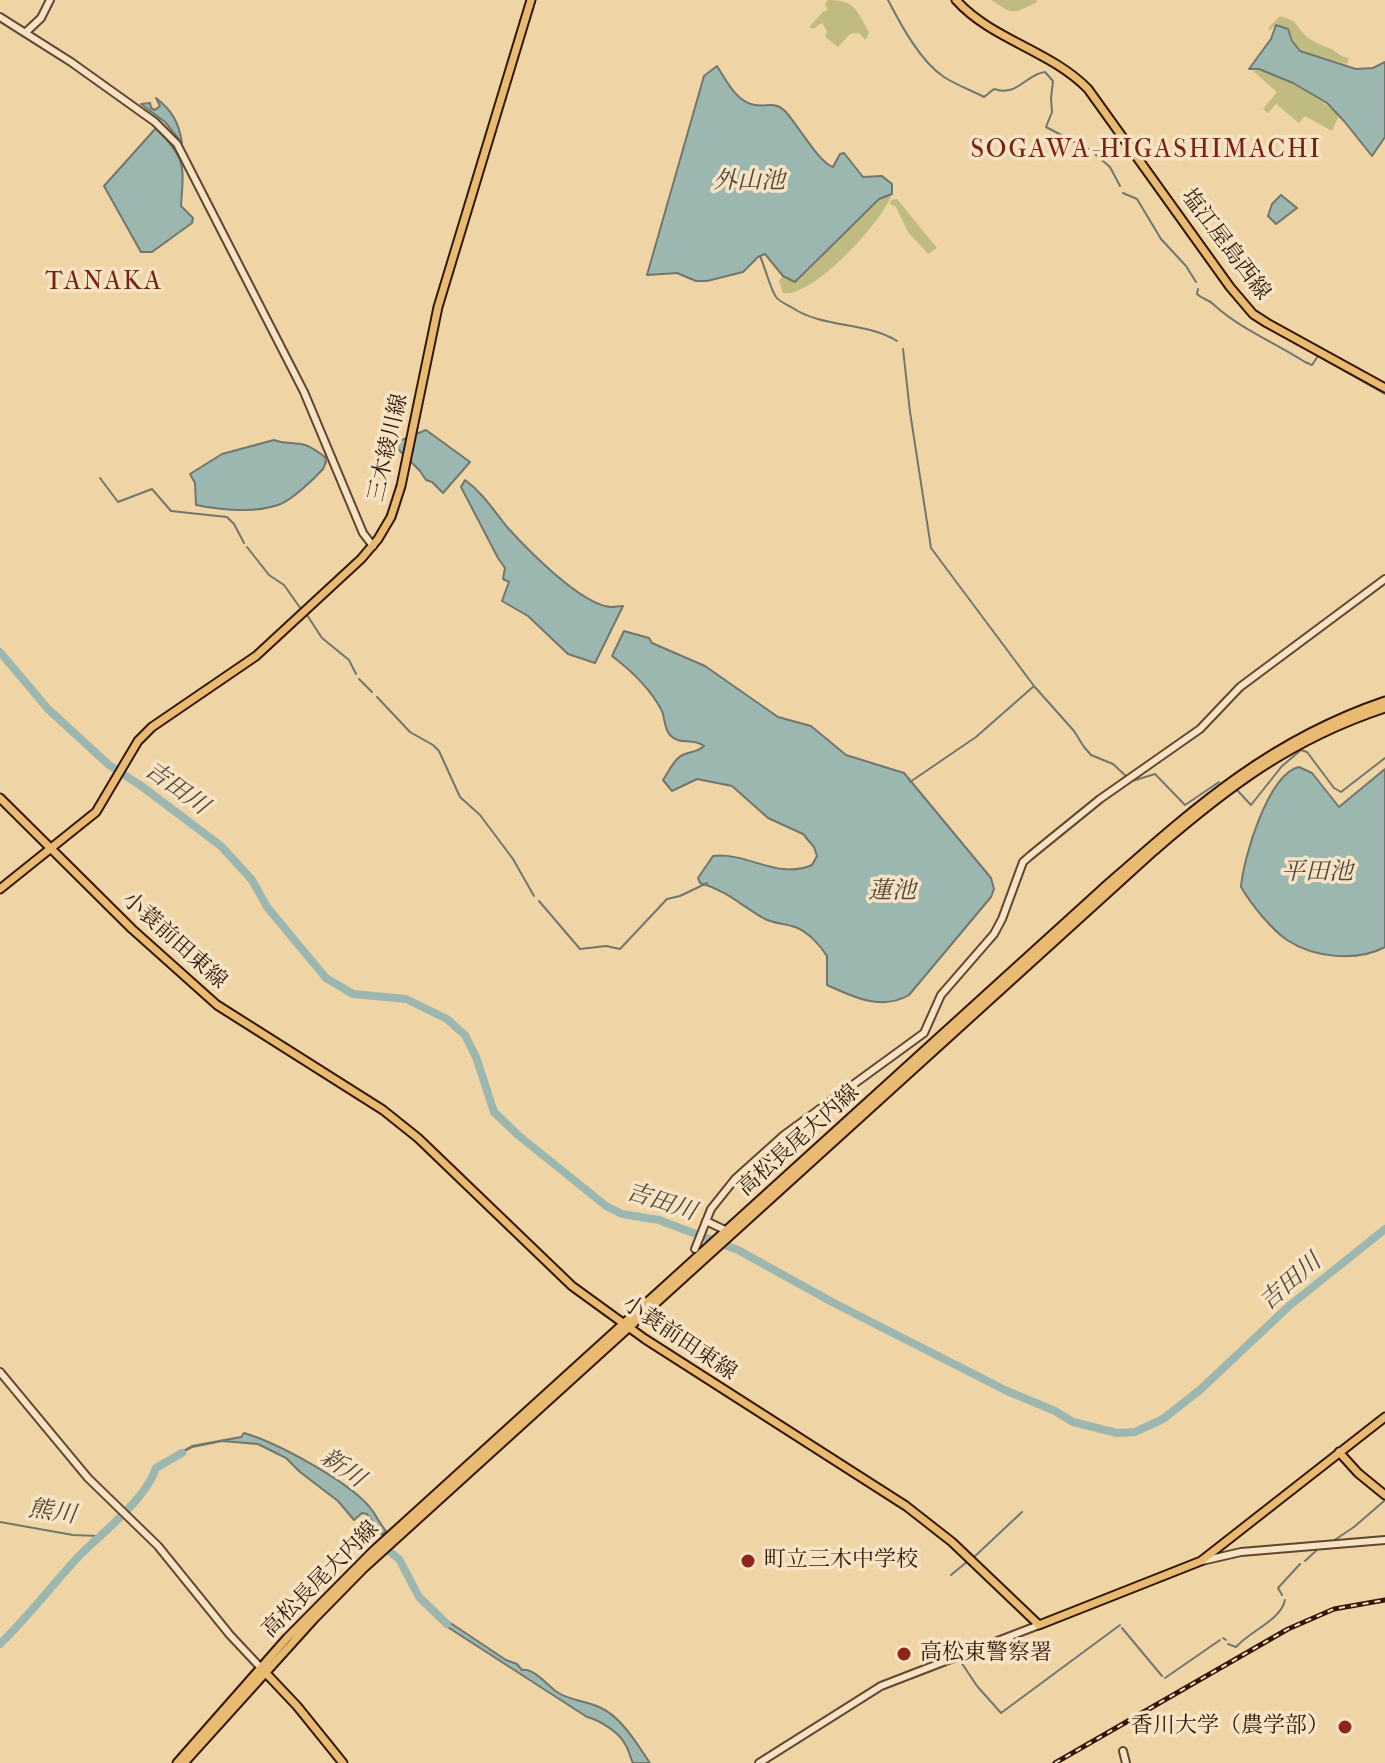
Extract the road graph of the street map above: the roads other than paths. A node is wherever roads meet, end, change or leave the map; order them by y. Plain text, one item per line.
1 (50, 0) edge
2 (531, 0) edge
3 (956, 0) edge
4 (0, 17) edge
5 (25, 33) junction
6 (1385, 388) edge
7 (373, 546) junction
8 (1385, 579) edge
9 (1385, 701) edge
10 (1385, 708) edge
11 (0, 798) edge
12 (51, 849) junction
13 (0, 889) edge
14 (705, 1223) junction
15 (727, 1233) junction
16 (696, 1247) dead end
17 (625, 1326) junction
18 (0, 1372) edge
19 (1385, 1417) edge
20 (1339, 1452) junction
21 (1385, 1495) edge
22 (1385, 1540) edge
23 (1201, 1561) junction
24 (1039, 1625) junction
25 (263, 1670) junction
26 (1123, 1751) dead end
27 (177, 1763) edge
28 (184, 1763) edge
29 (343, 1763) edge
30 (759, 1763) edge
31 (1126, 1763) edge

1 - 5 street
2 - 7 main road, 三木綾川線
3 - 6 main road, 塩江屋島西線
4 - 5 street
5 - 7 street
7 - 12 main road, 三木綾川線
8 - 14 street
9 - 15 main road, 高松長尾大内線
10 - 15 main road, 高松長尾大内線
11 - 12 main road, 小蓑前田東線
12 - 13 main road, 三木綾川線
12 - 17 main road, 小蓑前田東線
14 - 15 street
14 - 16 street
15 - 17 main road, 高松長尾大内線
17 - 24 main road, 小蓑前田東線
17 - 25 main road, 高松長尾大内線
18 - 25 street
19 - 20 main road
20 - 21 main road
20 - 23 main road
22 - 23 street
23 - 24 main road
24 - 30 street
25 - 27 main road, 高松長尾大内線
25 - 28 main road, 高松長尾大内線
25 - 29 main road
26 - 31 street

